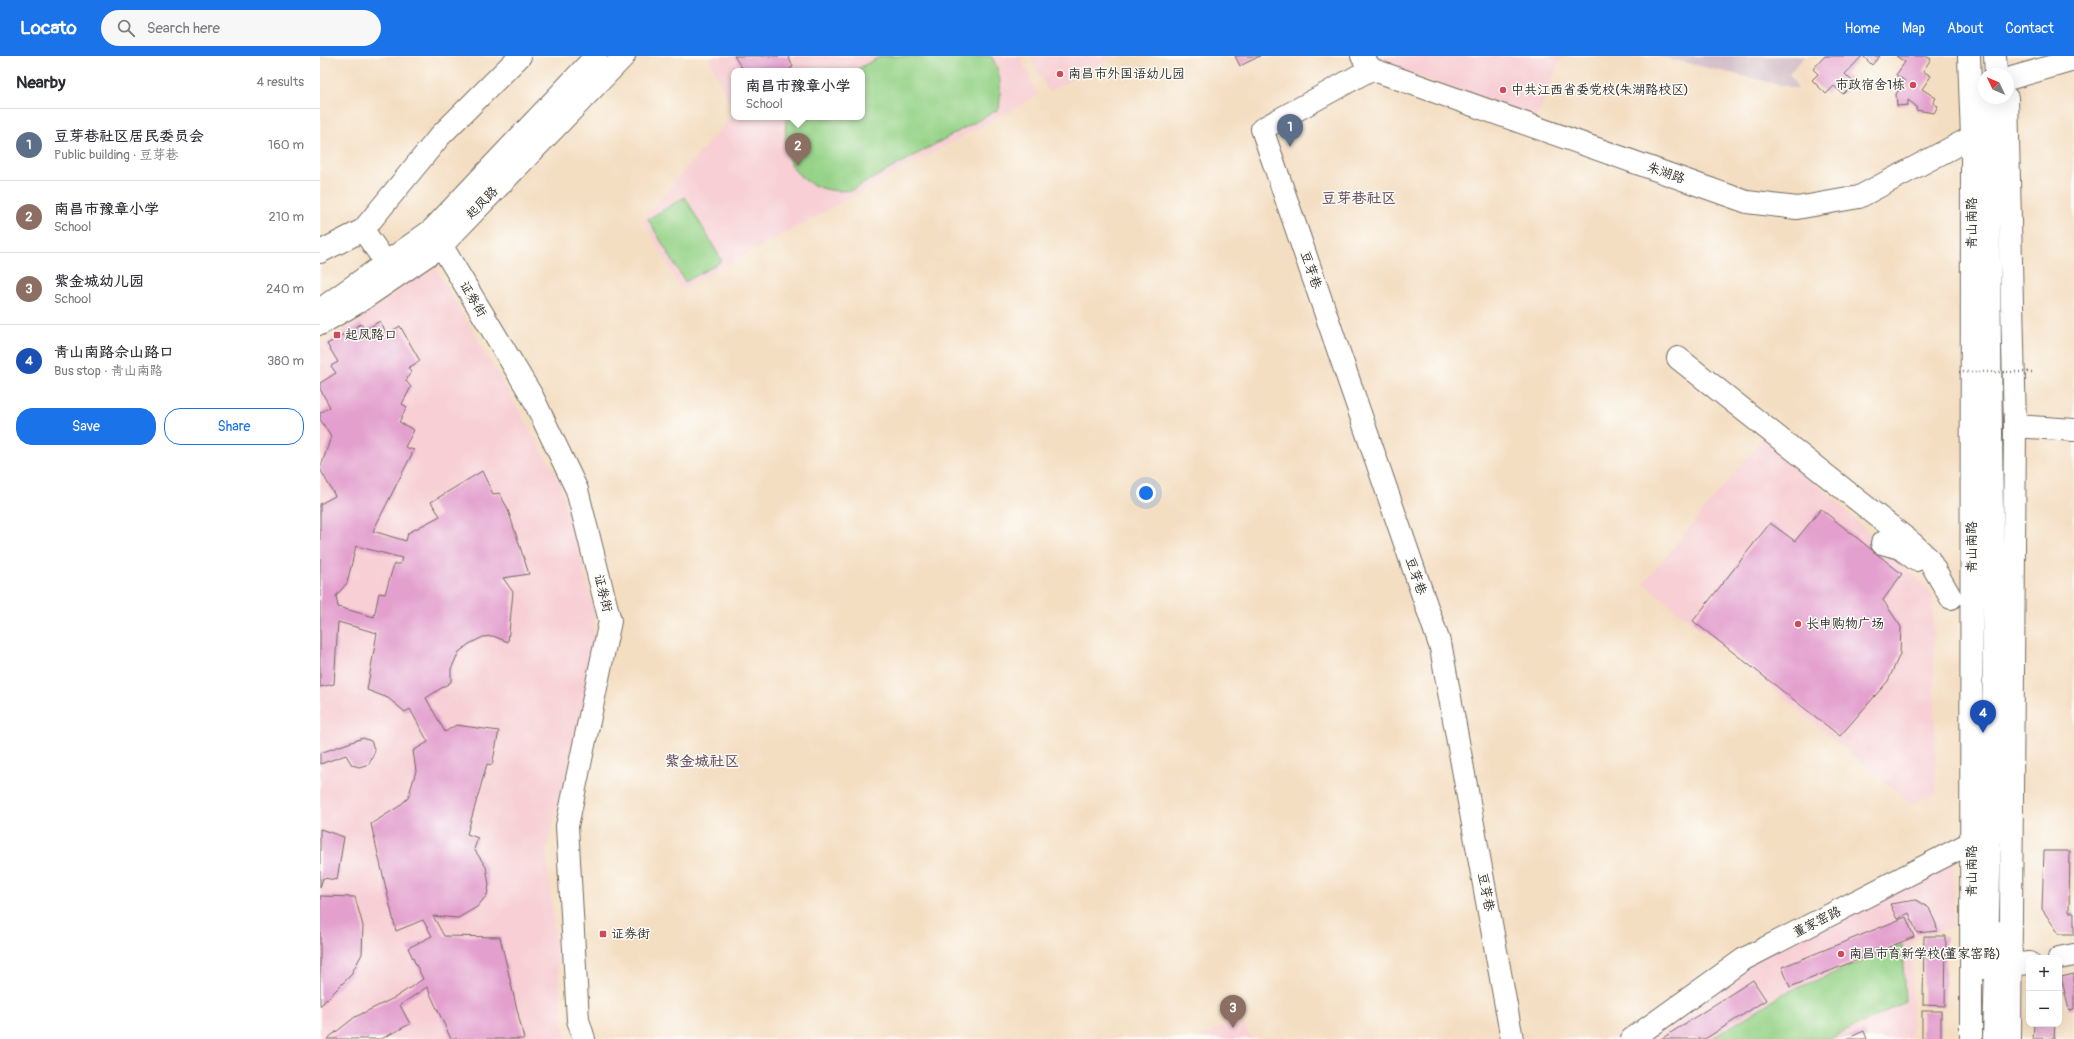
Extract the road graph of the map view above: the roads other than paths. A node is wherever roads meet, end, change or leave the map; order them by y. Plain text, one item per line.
1 (520, 56) edge
2 (596, 56) edge
3 (624, 56) edge
4 (1969, 56) edge
5 (1986, 56) edge
6 (1995, 56) edge
7 (2006, 56) edge
8 (2074, 60) edge
9 (1367, 63) edge
10 (1987, 68) edge
11 (1996, 68) edge
12 (2007, 68) edge
13 (2014, 77) edge
14 (1987, 104) edge
15 (1996, 104) edge
16 (2007, 104) edge
17 (1972, 137) junction
18 (363, 230) junction
19 (436, 238) junction
20 (320, 252) edge
21 (386, 263) junction
22 (320, 309) edge
23 (320, 324) edge
24 (1678, 358) dead end
25 (2015, 426) junction
26 (2074, 430) edge
27 (1882, 543) dead end
28 (1951, 598) junction
29 (1972, 624) junction
30 (1994, 834) junction
31 (2074, 955) edge
32 (2062, 957) edge
33 (1999, 967) edge
34 (1507, 1036) edge
35 (584, 1039) edge
36 (1632, 1039) edge
37 (1971, 1039) edge
38 (1984, 1039) edge
39 (1994, 1039) edge
40 (2010, 1039) edge

1 - 18 street
2 - 19 street, 起凤路
3 - 19 street, 起凤路
4 - 17 street, 青山南路
5 - 10 street
6 - 11 street
7 - 12 street
8 - 13 street
9 - 17 street, 朱湖路
9 - 34 street, 豆芽巷
14 - 30 street
15 - 30 street
16 - 25 street, 青山南路
17 - 29 street, 青山南路
18 - 20 street
18 - 21 street
19 - 21 street, 起凤路
19 - 23 street, 起凤路
19 - 35 street, 证券街
21 - 22 street, 起凤路
24 - 28 street
25 - 26 street
25 - 30 street, 青山南路
27 - 28 street
28 - 29 street
29 - 30 street, 青山南路
30 - 33 street, 青山南路
30 - 33 street, 青山南路
30 - 36 street, 董家窑路
31 - 32 street
33 - 37 street, 青山南路
33 - 38 street
33 - 39 street
33 - 40 street, 青山南路

